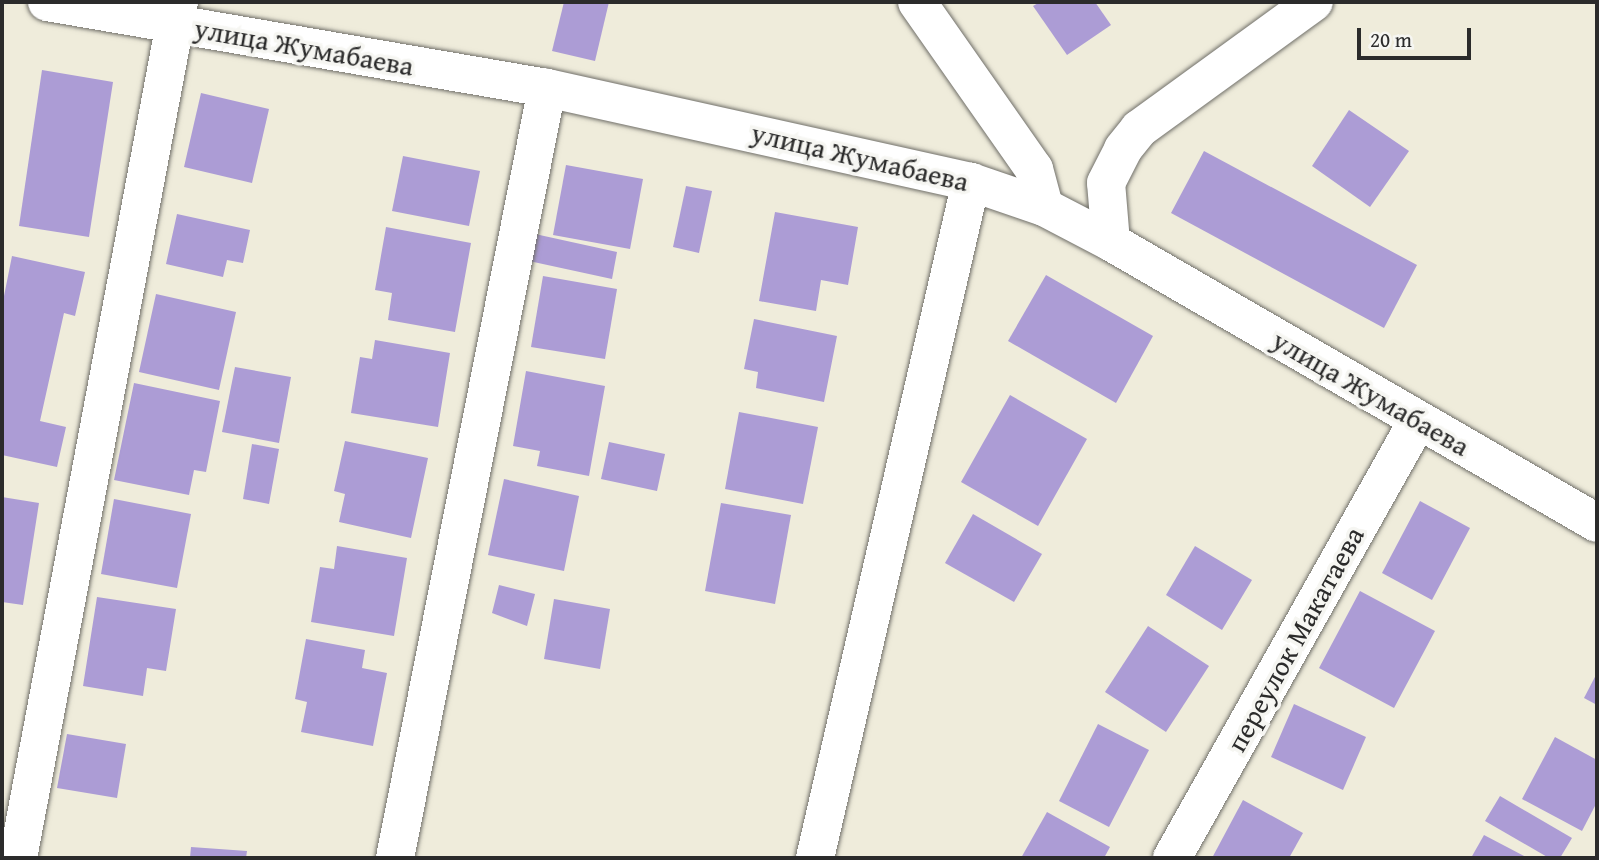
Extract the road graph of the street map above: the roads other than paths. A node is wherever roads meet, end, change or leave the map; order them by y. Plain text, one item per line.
1 (47, 2) edge
2 (917, 2) edge
3 (1314, 2) edge
4 (177, 13) edge
5 (547, 88) junction
6 (971, 182) junction
7 (1044, 207) junction
8 (1111, 242) junction
9 (1418, 420) junction
10 (1597, 523) edge
11 (18, 858) edge
12 (395, 858) edge
13 (815, 858) edge
14 (1172, 858) edge

1 - 4 street, улица Жумабаева
2 - 7 street
3 - 8 street
4 - 5 street, улица Жумабаева
4 - 11 street
5 - 6 street, улица Жумабаева
5 - 12 street
6 - 7 street, улица Жумабаева
6 - 13 street
7 - 8 street, улица Жумабаева
8 - 9 street, улица Жумабаева
9 - 10 street, улица Жумабаева
9 - 14 street, переулок Макатаева

